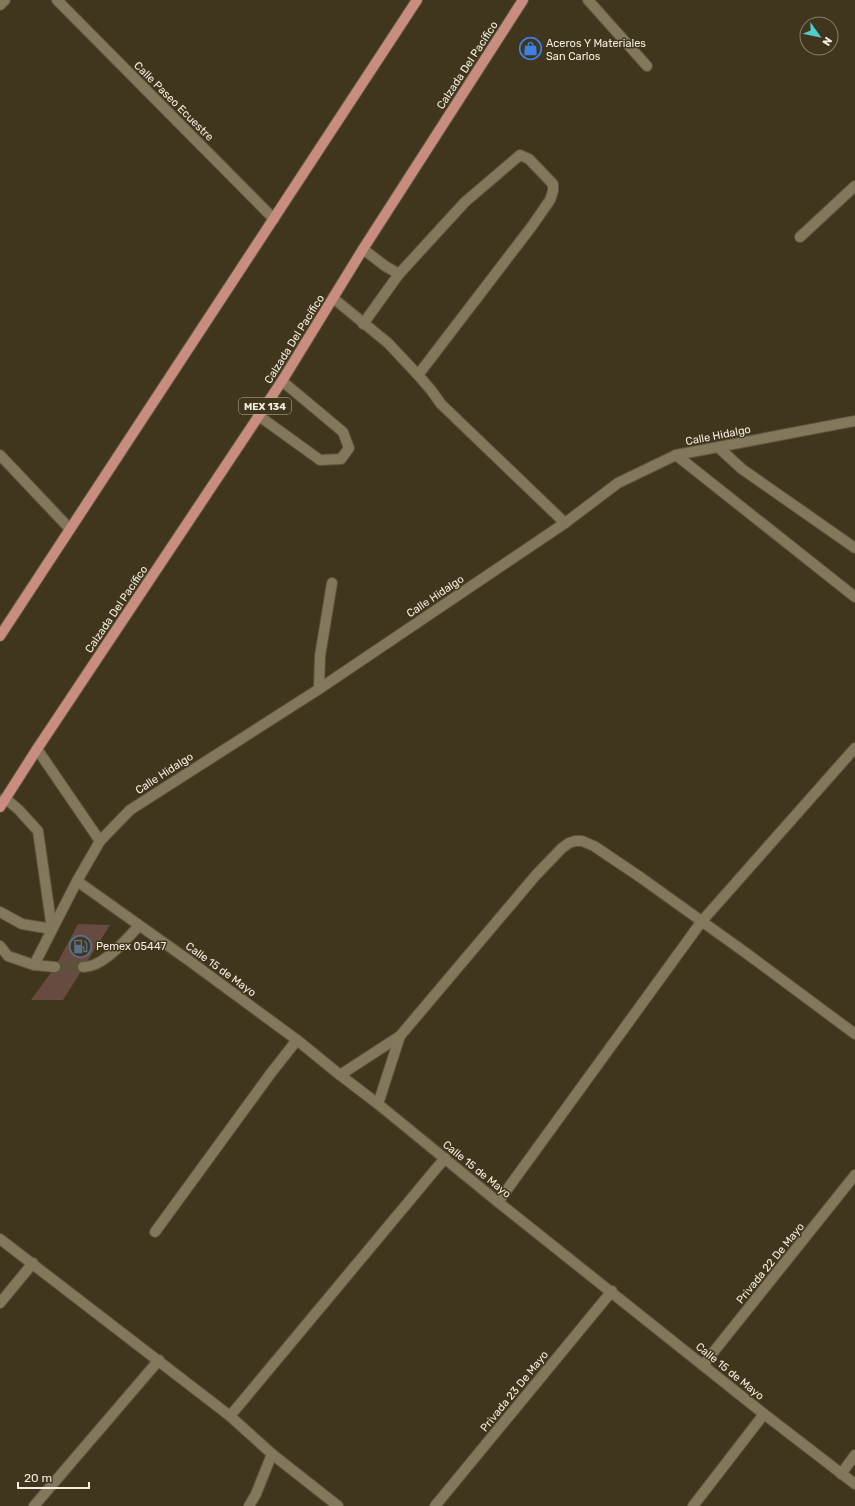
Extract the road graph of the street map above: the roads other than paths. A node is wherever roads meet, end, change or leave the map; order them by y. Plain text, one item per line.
1 (5, 0) edge
2 (57, 0) edge
3 (416, 0) edge
4 (523, 0) edge
5 (588, 0) edge
6 (0, 5) edge
7 (647, 66) dead end
8 (855, 186) edge
9 (274, 219) junction
10 (800, 237) dead end
11 (363, 249) junction
12 (399, 274) junction
13 (333, 298) junction
14 (363, 324) junction
15 (418, 375) junction
16 (282, 381) junction
17 (259, 416) junction
18 (855, 421) edge
19 (718, 447) junction
20 (0, 455) edge
21 (676, 455) junction
22 (565, 523) junction
23 (70, 530) junction
24 (855, 548) edge
25 (332, 584) dead end
26 (855, 597) edge
27 (0, 636) edge
28 (319, 689) junction
29 (855, 748) edge
30 (37, 749) junction
31 (3, 802) edge
32 (100, 841) junction
33 (77, 881) junction
34 (0, 912) edge
35 (702, 922) junction
36 (139, 926) junction
37 (52, 929) junction
38 (0, 946) edge
39 (34, 965) junction
40 (55, 967) tunnel mouth
41 (83, 967) tunnel mouth
42 (855, 1034) edge
43 (400, 1036) junction
44 (297, 1040) junction
45 (340, 1075) junction
46 (378, 1104) junction
47 (445, 1158) junction
48 (855, 1175) edge
49 (498, 1202) junction
50 (155, 1232) dead end
51 (0, 1239) edge
52 (33, 1263) junction
53 (612, 1292) junction
54 (0, 1304) edge
55 (159, 1360) junction
56 (703, 1366) junction
57 (764, 1414) junction
58 (230, 1416) junction
59 (272, 1454) junction
60 (855, 1455) edge
61 (841, 1474) junction
62 (855, 1484) edge
63 (34, 1506) edge
64 (249, 1506) edge
65 (338, 1506) edge
66 (435, 1506) edge
67 (693, 1506) edge

1 - 6 street
2 - 9 street, Calle Paseo Ecuestre
3 - 9 main road
4 - 11 main road, Calzada Del Pacífico / MEX 134
5 - 7 street
8 - 10 street
9 - 23 main road
11 - 12 street
11 - 13 main road, Calzada Del Pacífico / MEX 134
12 - 14 street
12 - 15 street
13 - 14 street
13 - 16 main road, Calzada Del Pacífico / MEX 134
14 - 15 street
15 - 22 street
16 - 17 main road, Calzada Del Pacífico / MEX 134
16 - 17 street
17 - 30 main road, Calzada Del Pacífico / MEX 134
18 - 19 street, Calle Hidalgo
19 - 21 street, Calle Hidalgo
19 - 24 street
20 - 23 street
21 - 22 street, Calle Hidalgo
21 - 26 street
22 - 28 street, Calle Hidalgo
23 - 27 main road
25 - 28 street
28 - 32 street, Calle Hidalgo
29 - 35 street
30 - 31 main road, Calzada Del Pacífico / MEX 134
30 - 32 street
31 - 37 street
32 - 33 street, Calle Hidalgo
33 - 36 street, Calle 15 de Mayo
33 - 37 street, Calle Hidalgo
34 - 37 street
35 - 42 street
35 - 43 street
35 - 49 street
36 - 41 street
36 - 44 street, Calle 15 de Mayo
37 - 39 street, Calle Hidalgo
38 - 39 street
39 - 40 street
43 - 45 street
43 - 46 street
44 - 45 street, Calle 15 de Mayo
44 - 50 street
45 - 46 street, Calle 15 de Mayo
46 - 47 street, Calle 15 de Mayo
47 - 49 street, Calle 15 de Mayo
47 - 58 street
48 - 56 street, Privada 22 De Mayo
49 - 53 street, Calle 15 de Mayo
51 - 52 street
52 - 54 street
52 - 55 street
53 - 56 street, Calle 15 de Mayo
53 - 66 street, Privada 23 De Mayo
55 - 58 street
55 - 63 street
56 - 57 street, Calle 15 de Mayo
57 - 61 street, Calle 15 de Mayo
57 - 67 street
58 - 59 street
59 - 64 street
59 - 65 street
60 - 61 street
61 - 62 street, Calle 15 de Mayo

